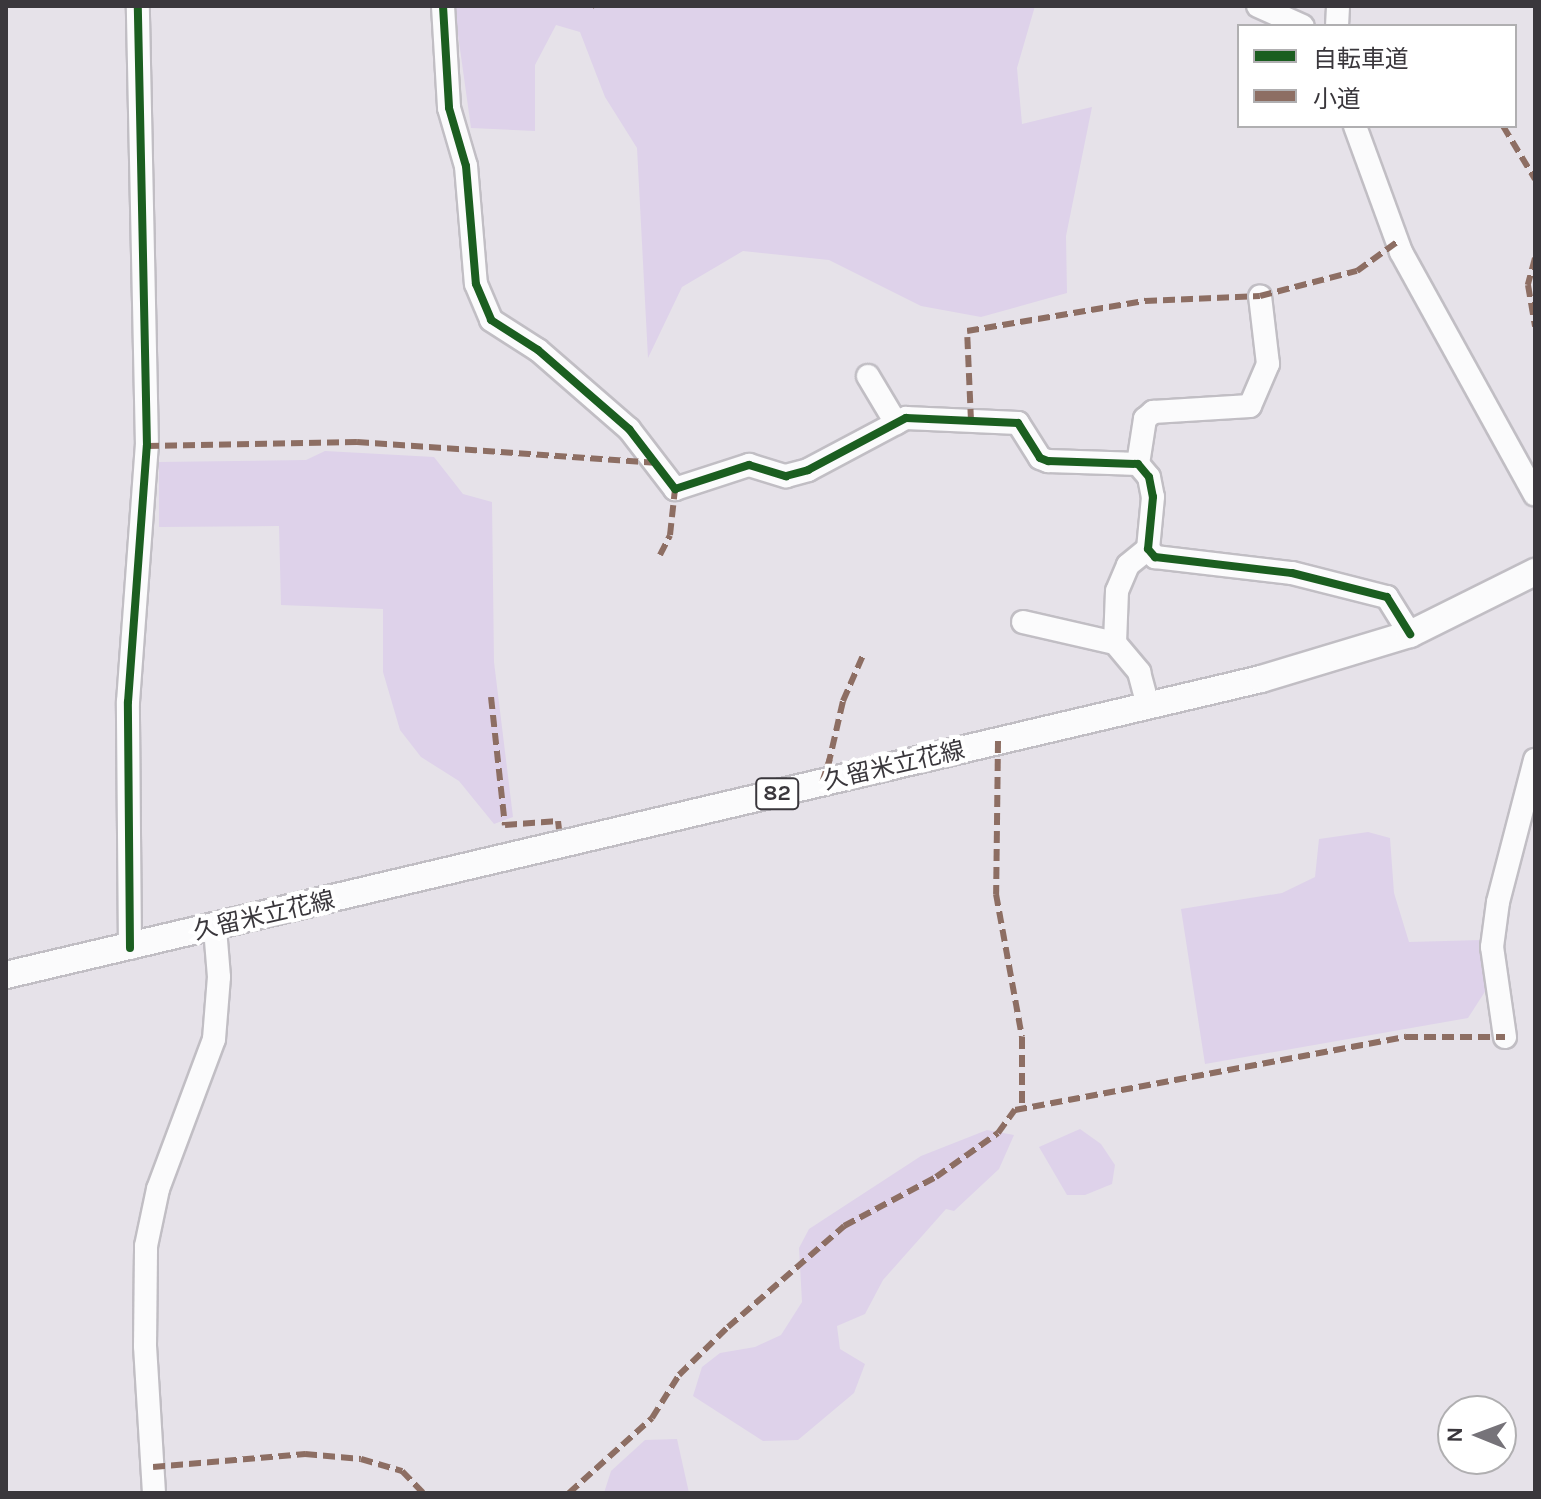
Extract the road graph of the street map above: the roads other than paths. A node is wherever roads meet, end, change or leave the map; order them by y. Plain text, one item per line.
1 (138, 6) edge
2 (443, 6) edge
3 (1258, 6) edge
4 (1298, 24) edge
5 (1356, 128) edge
6 (1260, 296) dead end
7 (868, 376) dead end
8 (896, 423) junction
9 (1138, 464) junction
10 (1535, 495) edge
11 (1148, 549) junction
12 (1535, 572) edge
13 (1023, 622) dead end
14 (1410, 634) junction
15 (1115, 643) junction
16 (1148, 706) junction
17 (1535, 760) edge
18 (215, 928) junction
19 (130, 948) junction
20 (6, 975) edge
21 (1505, 1037) dead end
22 (154, 1493) edge

1 - 19 street
2 - 8 street
3 - 4 street
5 - 10 street
6 - 9 street
7 - 8 street
8 - 9 street
9 - 11 street
11 - 14 street
11 - 15 street
12 - 14 main road, 久留米立花線 / 82
13 - 15 street
14 - 16 main road, 久留米立花線 / 82
15 - 16 street
16 - 18 main road, 久留米立花線 / 82
17 - 21 street
18 - 19 main road, 久留米立花線 / 82
18 - 22 street
19 - 20 main road, 久留米立花線 / 82

